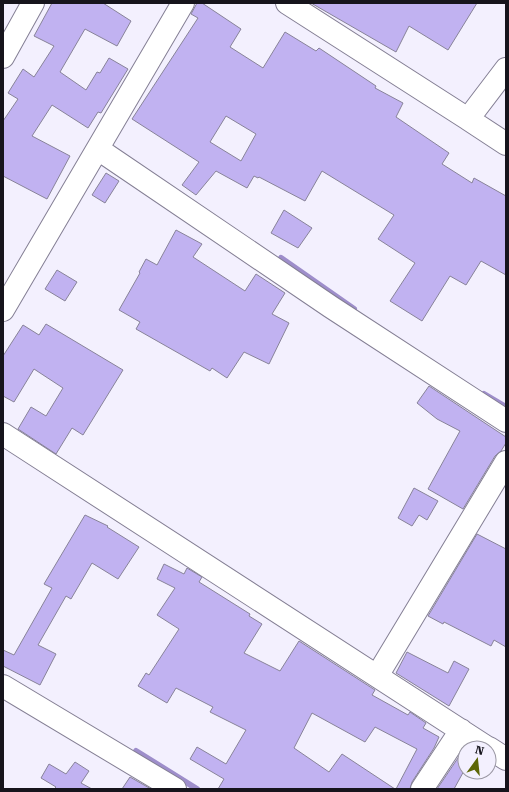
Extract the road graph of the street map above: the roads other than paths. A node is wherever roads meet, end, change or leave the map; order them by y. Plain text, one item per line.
1 (33, 3) edge
2 (183, 3) edge
3 (287, 3) edge
4 (3, 57) edge
5 (506, 69) edge
6 (468, 119) junction
7 (506, 144) edge
8 (98, 150) junction
9 (3, 310) edge
10 (506, 421) edge
11 (3, 434) edge
12 (506, 462) edge
13 (377, 676) junction
14 (3, 686) edge
15 (461, 730) junction
16 (477, 740) edge
17 (497, 753) edge
18 (506, 759) edge
19 (175, 789) edge
20 (422, 789) edge

1 - 4 street
2 - 8 street
3 - 6 street
5 - 6 street
6 - 7 street
8 - 9 street
8 - 10 street
11 - 13 street
12 - 13 street
13 - 15 street
14 - 19 street
15 - 16 street
15 - 20 street
17 - 18 street

